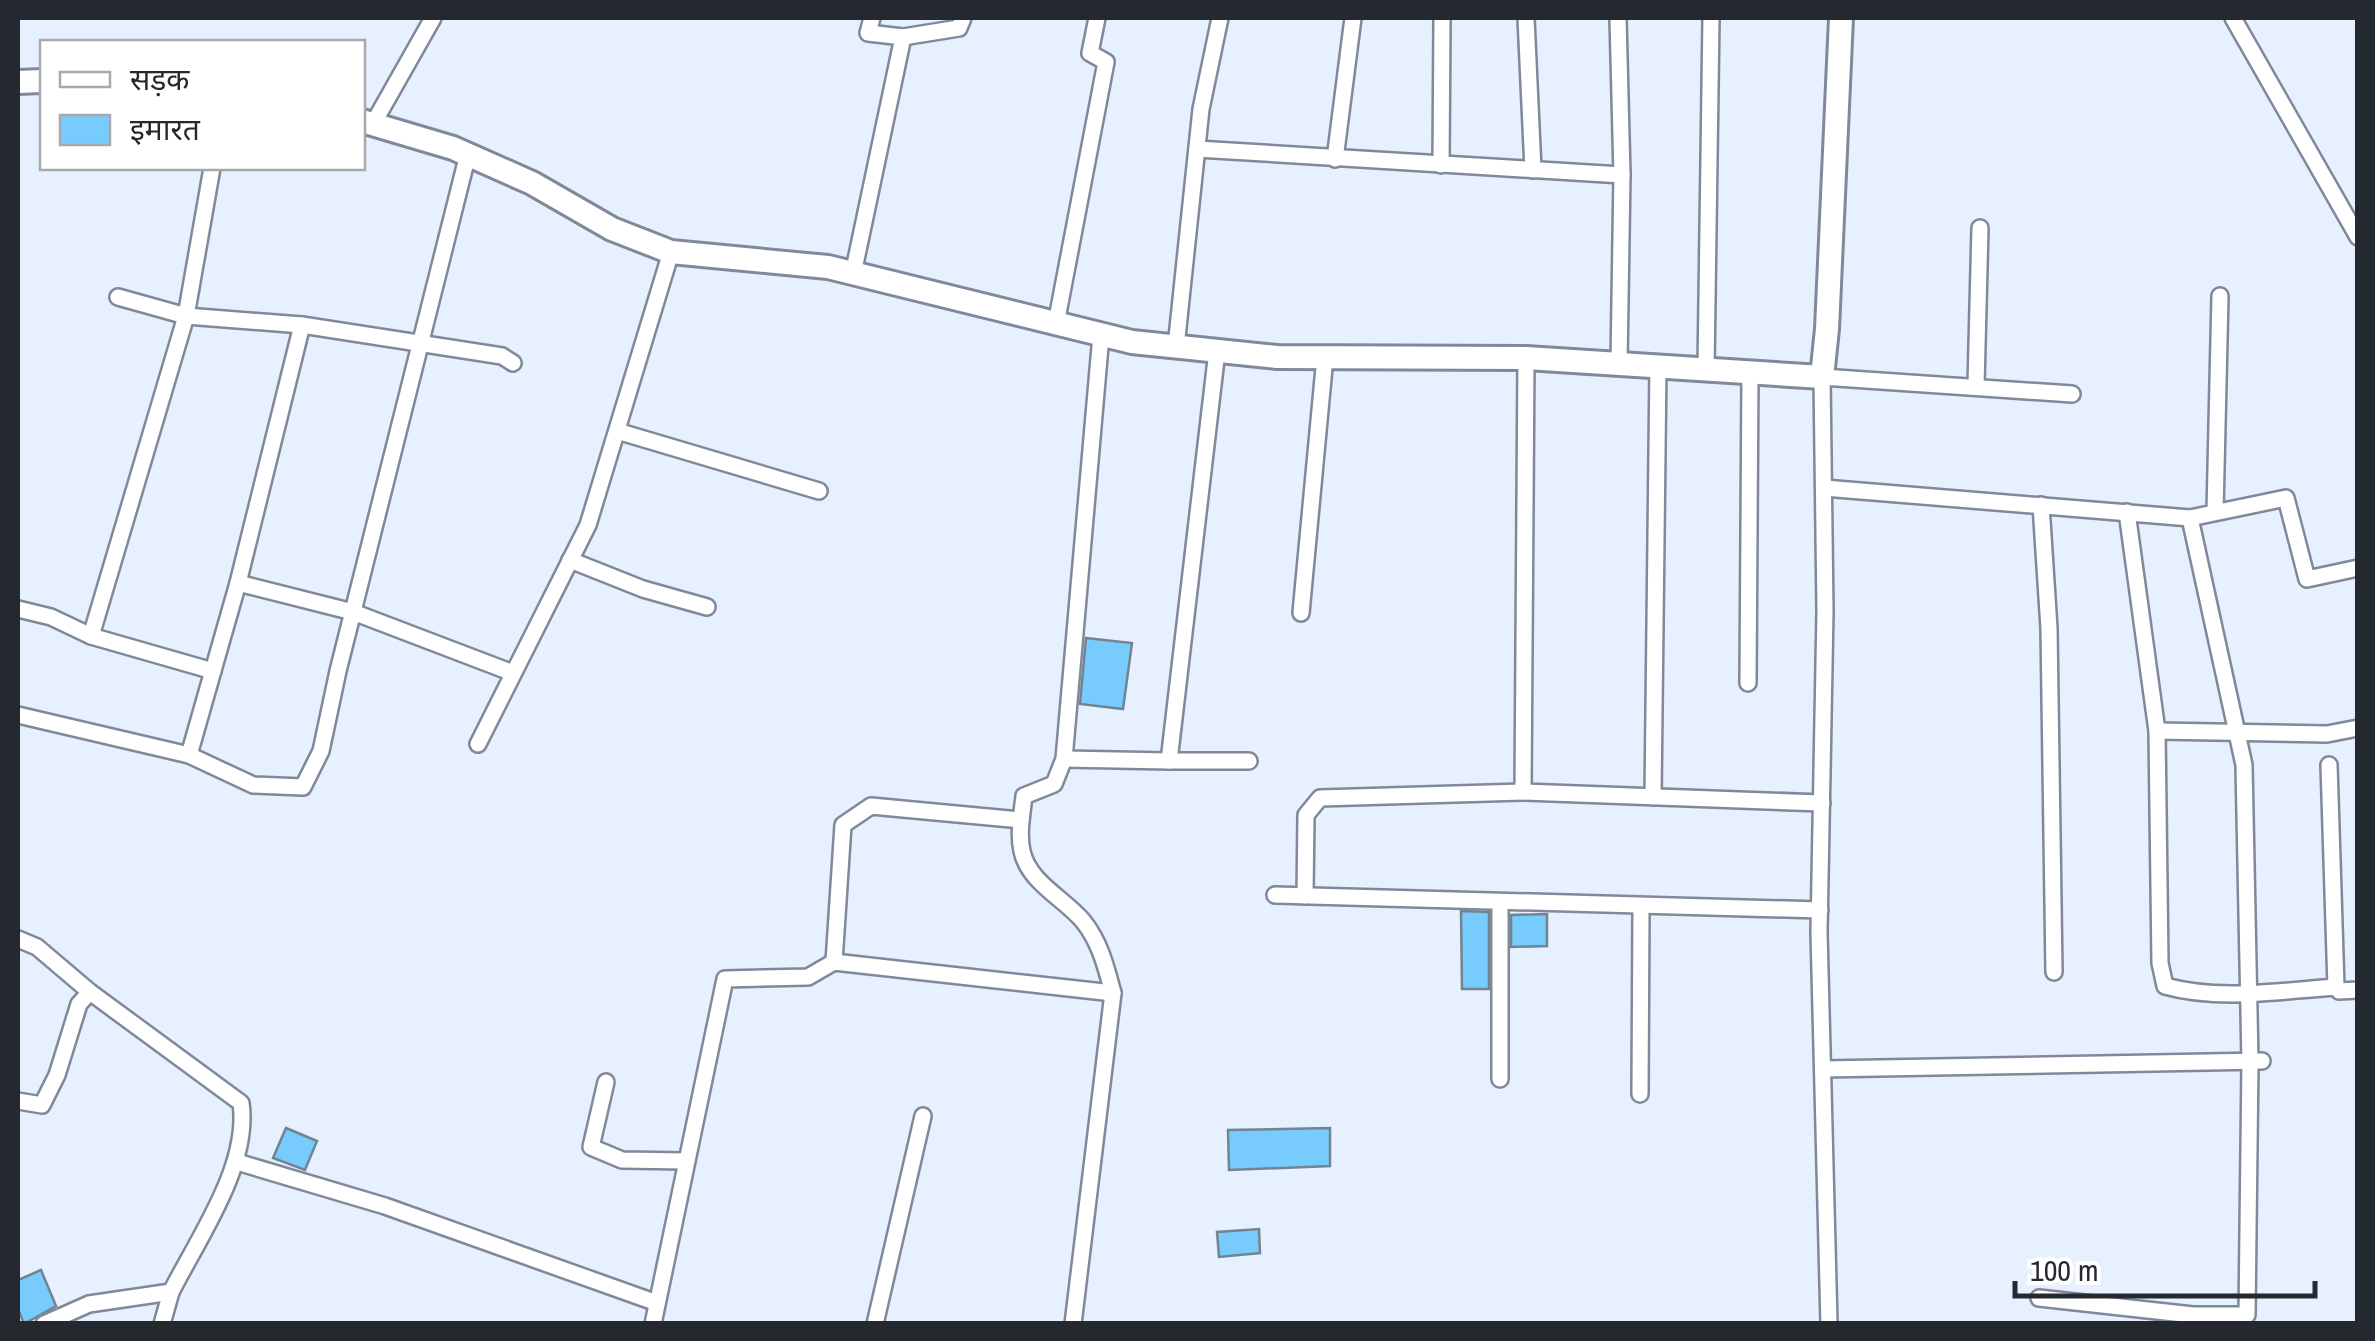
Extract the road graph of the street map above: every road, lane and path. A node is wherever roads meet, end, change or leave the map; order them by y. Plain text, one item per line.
1 (433, 18) edge
2 (872, 18) edge
3 (963, 18) edge
4 (1097, 18) edge
5 (1220, 18) edge
6 (1353, 18) edge
7 (1442, 18) edge
8 (1526, 18) edge
9 (1618, 18) edge
10 (1711, 18) edge
11 (1841, 18) edge
12 (2233, 18) edge
13 (904, 37) junction
14 (368, 123) edge
15 (1196, 148) junction
16 (468, 154) junction
17 (1335, 159) junction
18 (1441, 165) junction
19 (212, 170) edge
20 (1534, 170) junction
21 (1622, 175) junction
22 (1980, 228) dead end
23 (2358, 238) edge
24 (671, 252) junction
25 (852, 274) junction
26 (118, 296) dead end
27 (2220, 296) dead end
28 (186, 316) junction
29 (1056, 324) junction
30 (302, 325) junction
31 (1102, 335) junction
32 (420, 342) junction
33 (1176, 347) junction
34 (1216, 351) junction
35 (1326, 357) junction
36 (1526, 358) junction
37 (513, 363) dead end
38 (1619, 363) junction
39 (1658, 365) junction
40 (1706, 370) junction
41 (1750, 374) junction
42 (1822, 377) junction
43 (1976, 386) junction
44 (2072, 394) dead end
45 (616, 431) junction
46 (1824, 488) junction
47 (819, 491) dead end
48 (2042, 506) junction
49 (2127, 512) junction
50 (2215, 512) junction
51 (2190, 518) junction
52 (570, 560) junction
53 (2358, 568) edge
54 (238, 583) junction
55 (706, 607) dead end
56 (18, 609) edge
57 (352, 612) junction
58 (1301, 613) dead end
59 (91, 636) junction
60 (213, 672) junction
61 (513, 674) junction
62 (1748, 683) dead end
63 (18, 715) edge
64 (2358, 728) edge
65 (2156, 731) junction
66 (2237, 733) junction
67 (478, 744) dead end
68 (189, 755) junction
69 (1064, 760) junction
70 (1169, 761) junction
71 (1249, 761) dead end
72 (2329, 765) dead end
73 (1523, 792) junction
74 (1653, 797) junction
75 (1822, 803) junction
76 (1021, 820) junction
77 (1274, 896) dead end
78 (1304, 896) junction
79 (1500, 902) junction
80 (1640, 908) junction
81 (1820, 910) junction
82 (18, 939) edge
83 (834, 962) junction
84 (2054, 972) dead end
85 (2336, 988) junction
86 (2358, 990) edge
87 (90, 992) junction
88 (1112, 993) junction
89 (2249, 993) junction
90 (2256, 1062) junction
91 (1823, 1069) junction
92 (1500, 1079) dead end
93 (606, 1082) dead end
94 (1640, 1094) dead end
95 (18, 1101) edge
96 (923, 1116) dead end
97 (686, 1161) junction
98 (237, 1162) junction
99 (171, 1292) junction
100 (2038, 1298) dead end
101 (658, 1303) junction
102 (44, 1324) edge
103 (162, 1324) edge
104 (653, 1324) edge
105 (876, 1324) edge
106 (1073, 1324) edge
107 (1829, 1324) edge

1 - 14 street
2 - 13 street
3 - 13 street
4 - 29 street
5 - 15 street
6 - 17 street
7 - 18 street
8 - 20 street
9 - 21 street
10 - 40 street
11 - 42 street
12 - 23 street
13 - 25 street
14 - 16 street
15 - 17 street
15 - 33 street
16 - 24 street
16 - 32 street
17 - 18 street
18 - 20 street
19 - 28 street
20 - 21 street
21 - 38 street
22 - 43 street
24 - 25 street
24 - 45 street
25 - 29 street
26 - 28 street
27 - 50 street
28 - 30 street
28 - 59 street
29 - 31 street
30 - 32 street
30 - 54 street
31 - 33 street
31 - 69 street
32 - 37 street
32 - 57 street
33 - 34 street
34 - 35 street
34 - 70 street
35 - 36 street
35 - 58 street
36 - 38 street
36 - 73 street
38 - 39 street
39 - 40 street
39 - 74 street
40 - 41 street
41 - 42 street
41 - 62 street
42 - 43 street
42 - 46 street
43 - 44 street
45 - 47 street
45 - 52 street
46 - 48 street
46 - 75 street
48 - 49 street
48 - 84 street
49 - 51 street
49 - 65 street
50 - 51 street
50 - 53 street
51 - 66 street
52 - 55 street
52 - 61 street
54 - 57 street
54 - 60 street
56 - 59 street
57 - 61 street
57 - 68 street
59 - 60 street
60 - 68 street
61 - 67 street
63 - 68 street
64 - 66 street
65 - 66 street
65 - 89 street
66 - 89 street
69 - 70 street
69 - 76 street
70 - 71 street
72 - 85 street
73 - 74 street
73 - 78 street
74 - 75 street
75 - 81 street
76 - 83 street
76 - 88 street
77 - 78 street
78 - 79 street
79 - 80 street
79 - 92 street
80 - 81 street
80 - 94 street
81 - 91 street
82 - 87 street
83 - 88 street
83 - 97 street
85 - 86 street
85 - 89 street
87 - 95 street
87 - 98 street
88 - 106 street
89 - 90 street
90 - 91 street
90 - 100 street
91 - 107 street
93 - 97 street
96 - 105 street
97 - 101 street
98 - 99 street
98 - 101 street
99 - 102 street
99 - 103 street
101 - 104 street

